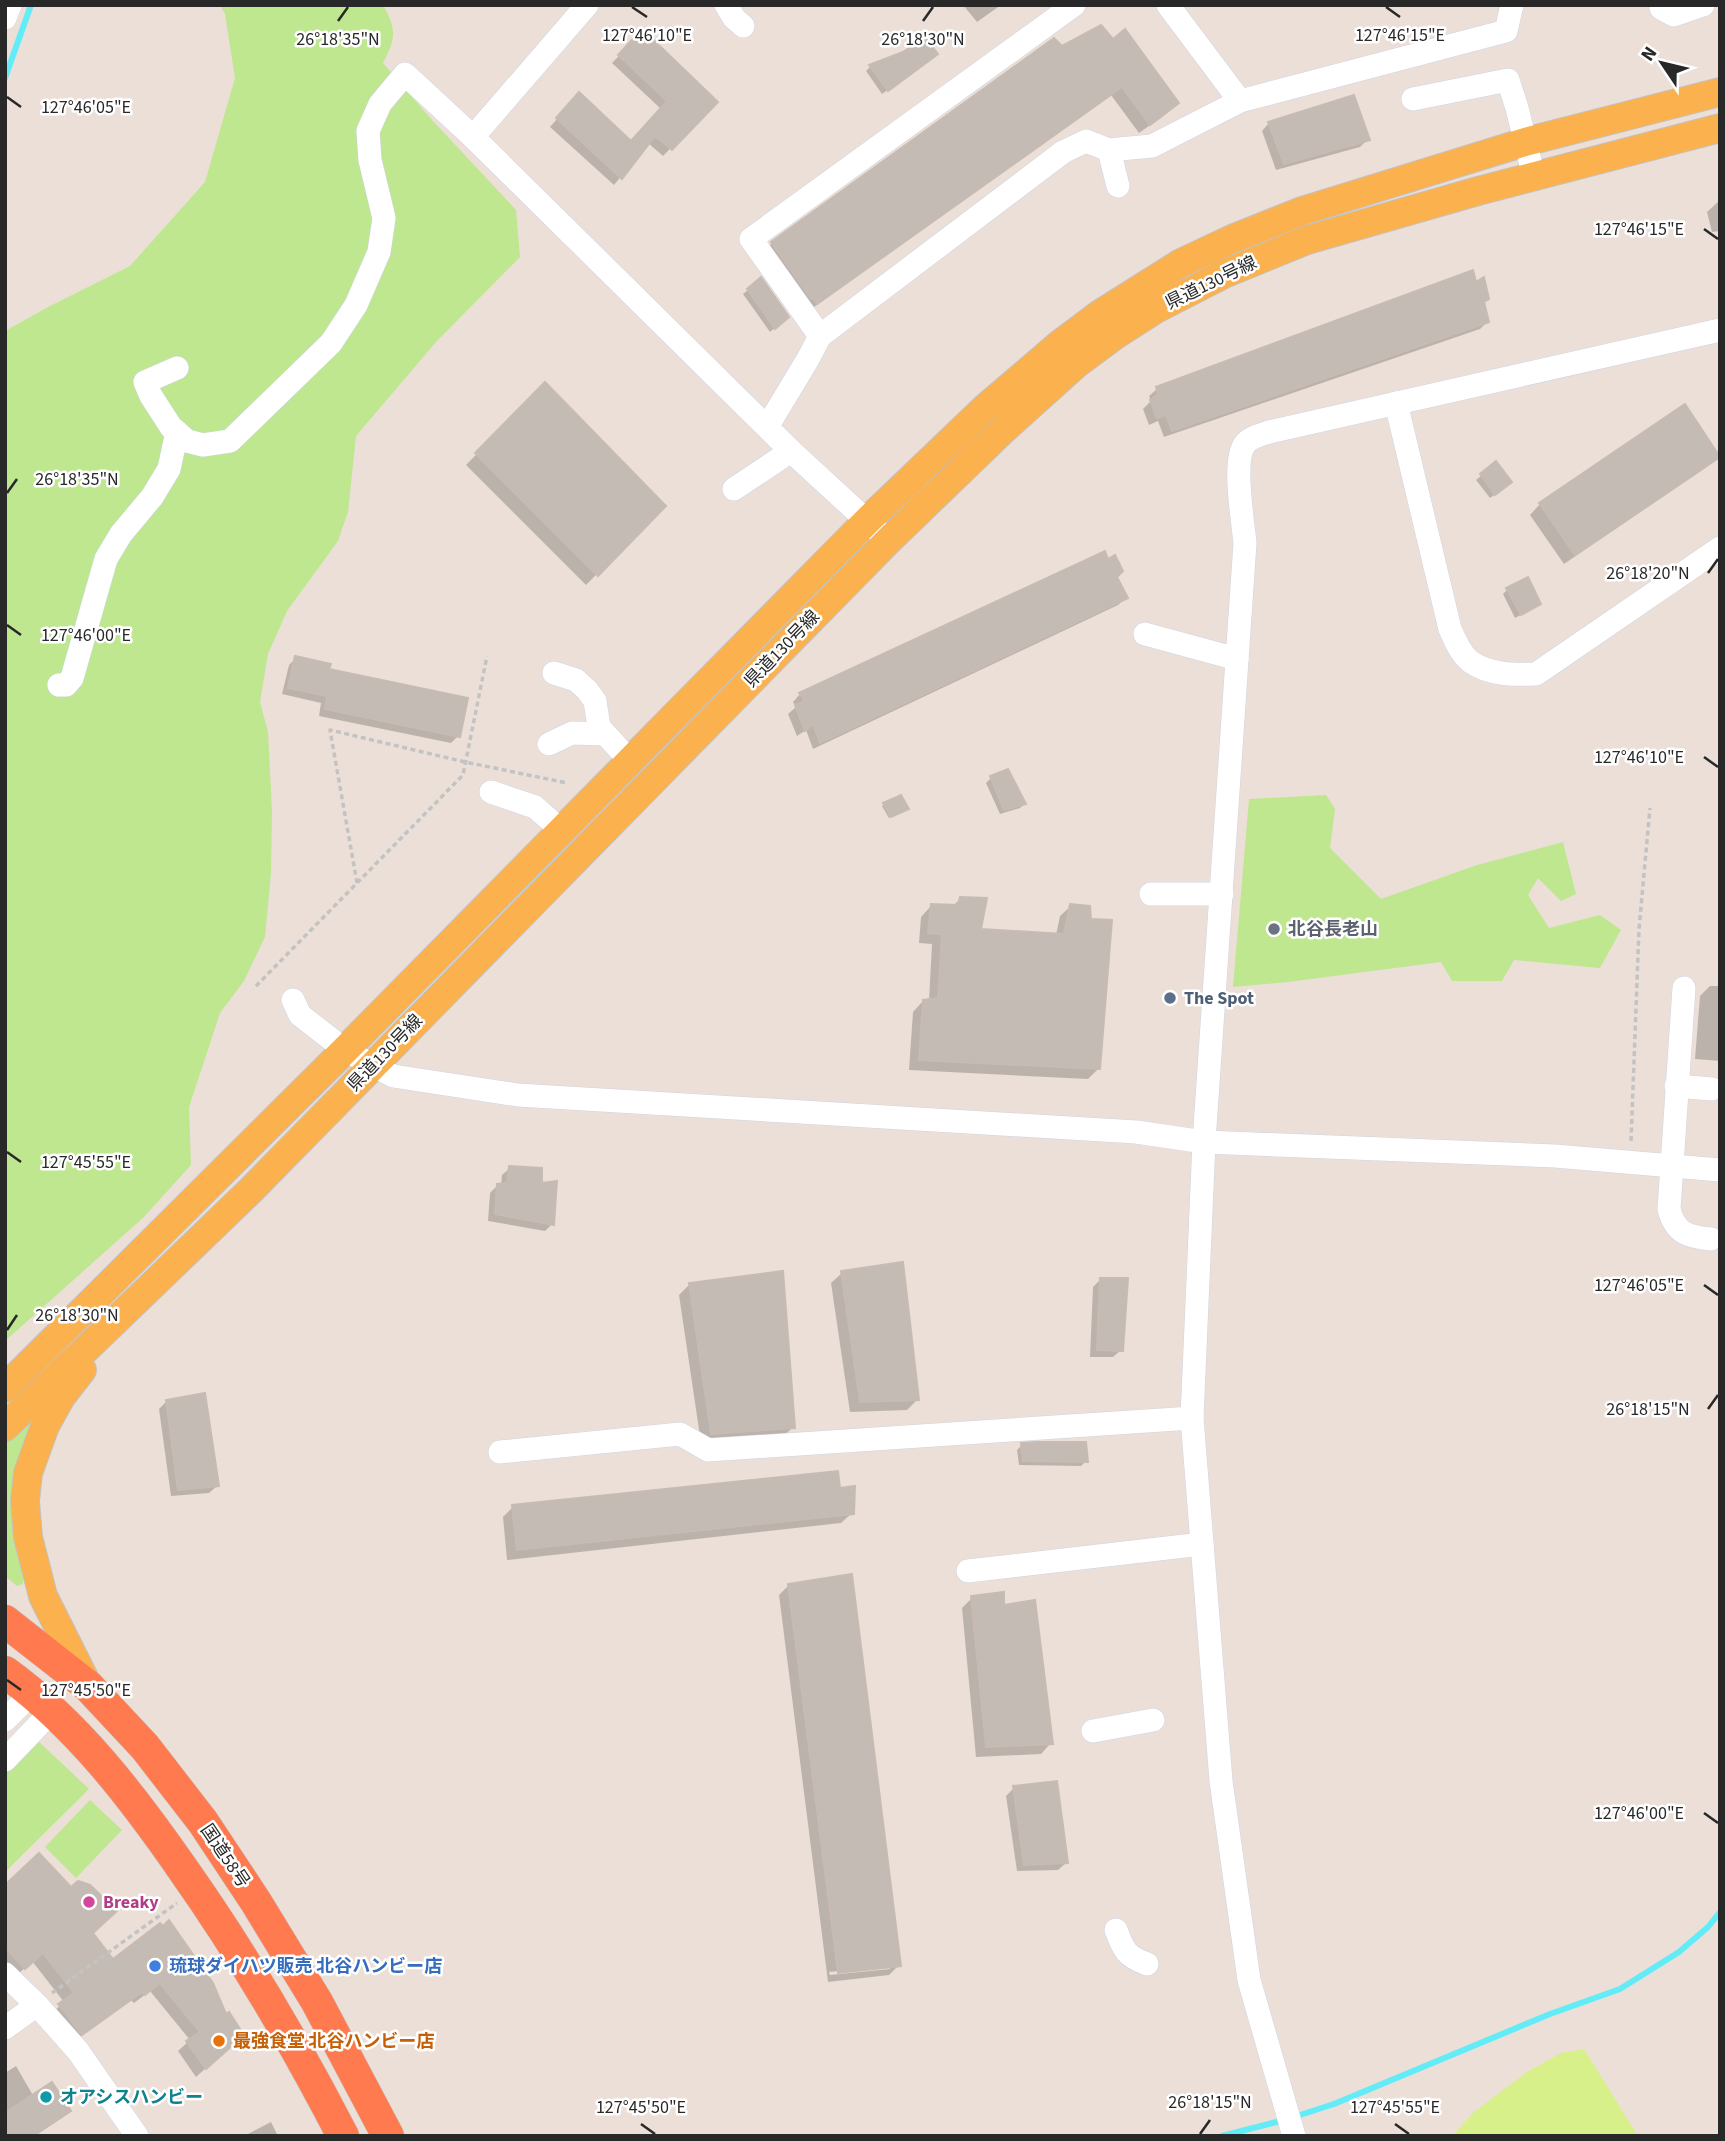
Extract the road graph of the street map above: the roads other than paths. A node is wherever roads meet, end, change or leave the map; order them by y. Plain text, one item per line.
1 (10, 5) edge
2 (587, 5) edge
3 (726, 5) edge
4 (1074, 5) edge
5 (1168, 5) edge
6 (1511, 5) edge
7 (1703, 5) edge
8 (1661, 8) dead end
9 (5, 18) edge
10 (743, 26) dead end
11 (1720, 92) edge
12 (1413, 99) dead end
13 (1240, 102) junction
14 (1720, 128) edge
15 (473, 137) junction
16 (1525, 142) junction
17 (1109, 150) junction
18 (1534, 177) junction
19 (1118, 186) dead end
20 (1720, 330) edge
21 (820, 336) junction
22 (177, 368) dead end
23 (1396, 403) junction
24 (767, 426) junction
25 (177, 432) junction
26 (792, 451) junction
27 (734, 489) dead end
28 (867, 521) junction
29 (888, 541) junction
30 (1720, 548) edge
31 (1145, 634) dead end
32 (1237, 659) junction
33 (554, 673) dead end
34 (59, 685) dead end
35 (603, 733) junction
36 (549, 744) dead end
37 (630, 761) junction
38 (491, 792) dead end
39 (561, 830) junction
40 (1151, 894) dead end
41 (1222, 894) junction
42 (1684, 988) dead end
43 (293, 1000) dead end
44 (345, 1051) junction
45 (373, 1067) junction
46 (1676, 1086) junction
47 (1712, 1089) dead end
48 (1204, 1142) junction
49 (1671, 1167) junction
50 (1720, 1170) edge
51 (1711, 1239) dead end
52 (132, 1262) junction
53 (142, 1293) junction
54 (5, 1368) edge
55 (5, 1388) edge
56 (1192, 1418) junction
57 (5, 1427) edge
58 (500, 1452) dead end
59 (1202, 1544) junction
60 (968, 1571) dead end
61 (5, 1621) edge
62 (5, 1672) edge
63 (88, 1686) junction
64 (42, 1702) junction
65 (5, 1720) edge
66 (1153, 1720) dead end
67 (1093, 1731) dead end
68 (5, 1760) edge
69 (1116, 1930) dead end
70 (1147, 1964) dead end
71 (5, 1974) edge
72 (37, 2005) junction
73 (5, 2028) edge
74 (137, 2136) edge
75 (343, 2136) edge
76 (388, 2136) edge
77 (1294, 2136) edge

1 - 9 street
2 - 15 street
3 - 10 street
4 - 21 street
5 - 13 street
6 - 13 street
7 - 8 street
11 - 16 main road, 県道130号線
12 - 16 street
13 - 17 street
14 - 18 main road, 県道130号線
15 - 24 street
15 - 25 street
16 - 18 street
16 - 28 main road, 県道130号線
17 - 19 street
17 - 21 street
18 - 29 main road, 県道130号線
20 - 23 street
21 - 24 street
22 - 25 street
23 - 30 street
23 - 32 street
24 - 26 street
25 - 34 street
26 - 27 street
26 - 28 street
28 - 29 street
28 - 37 main road, 県道130号線
29 - 45 main road, 県道130号線
31 - 32 street
32 - 41 street
33 - 35 street
35 - 36 street
35 - 37 street
37 - 39 main road, 県道130号線
38 - 39 street
39 - 44 main road, 県道130号線
40 - 41 street
41 - 48 street
42 - 46 street
43 - 44 street
44 - 45 street
44 - 52 main road, 県道130号線
45 - 48 street
45 - 53 main road, 県道130号線
46 - 47 street
46 - 49 street
48 - 49 street
48 - 56 street
49 - 50 street
49 - 51 street
52 - 54 main road
52 - 55 main road, 県道130号線
53 - 57 main road, 県道130号線
53 - 63 main road
56 - 58 street
56 - 59 street
59 - 60 street
59 - 77 street
61 - 63 highway, 国道58号
62 - 64 highway
63 - 76 highway, 国道58号
64 - 65 street
64 - 68 street
64 - 75 highway
66 - 67 street
69 - 70 street
71 - 72 street
72 - 73 street
72 - 74 street

